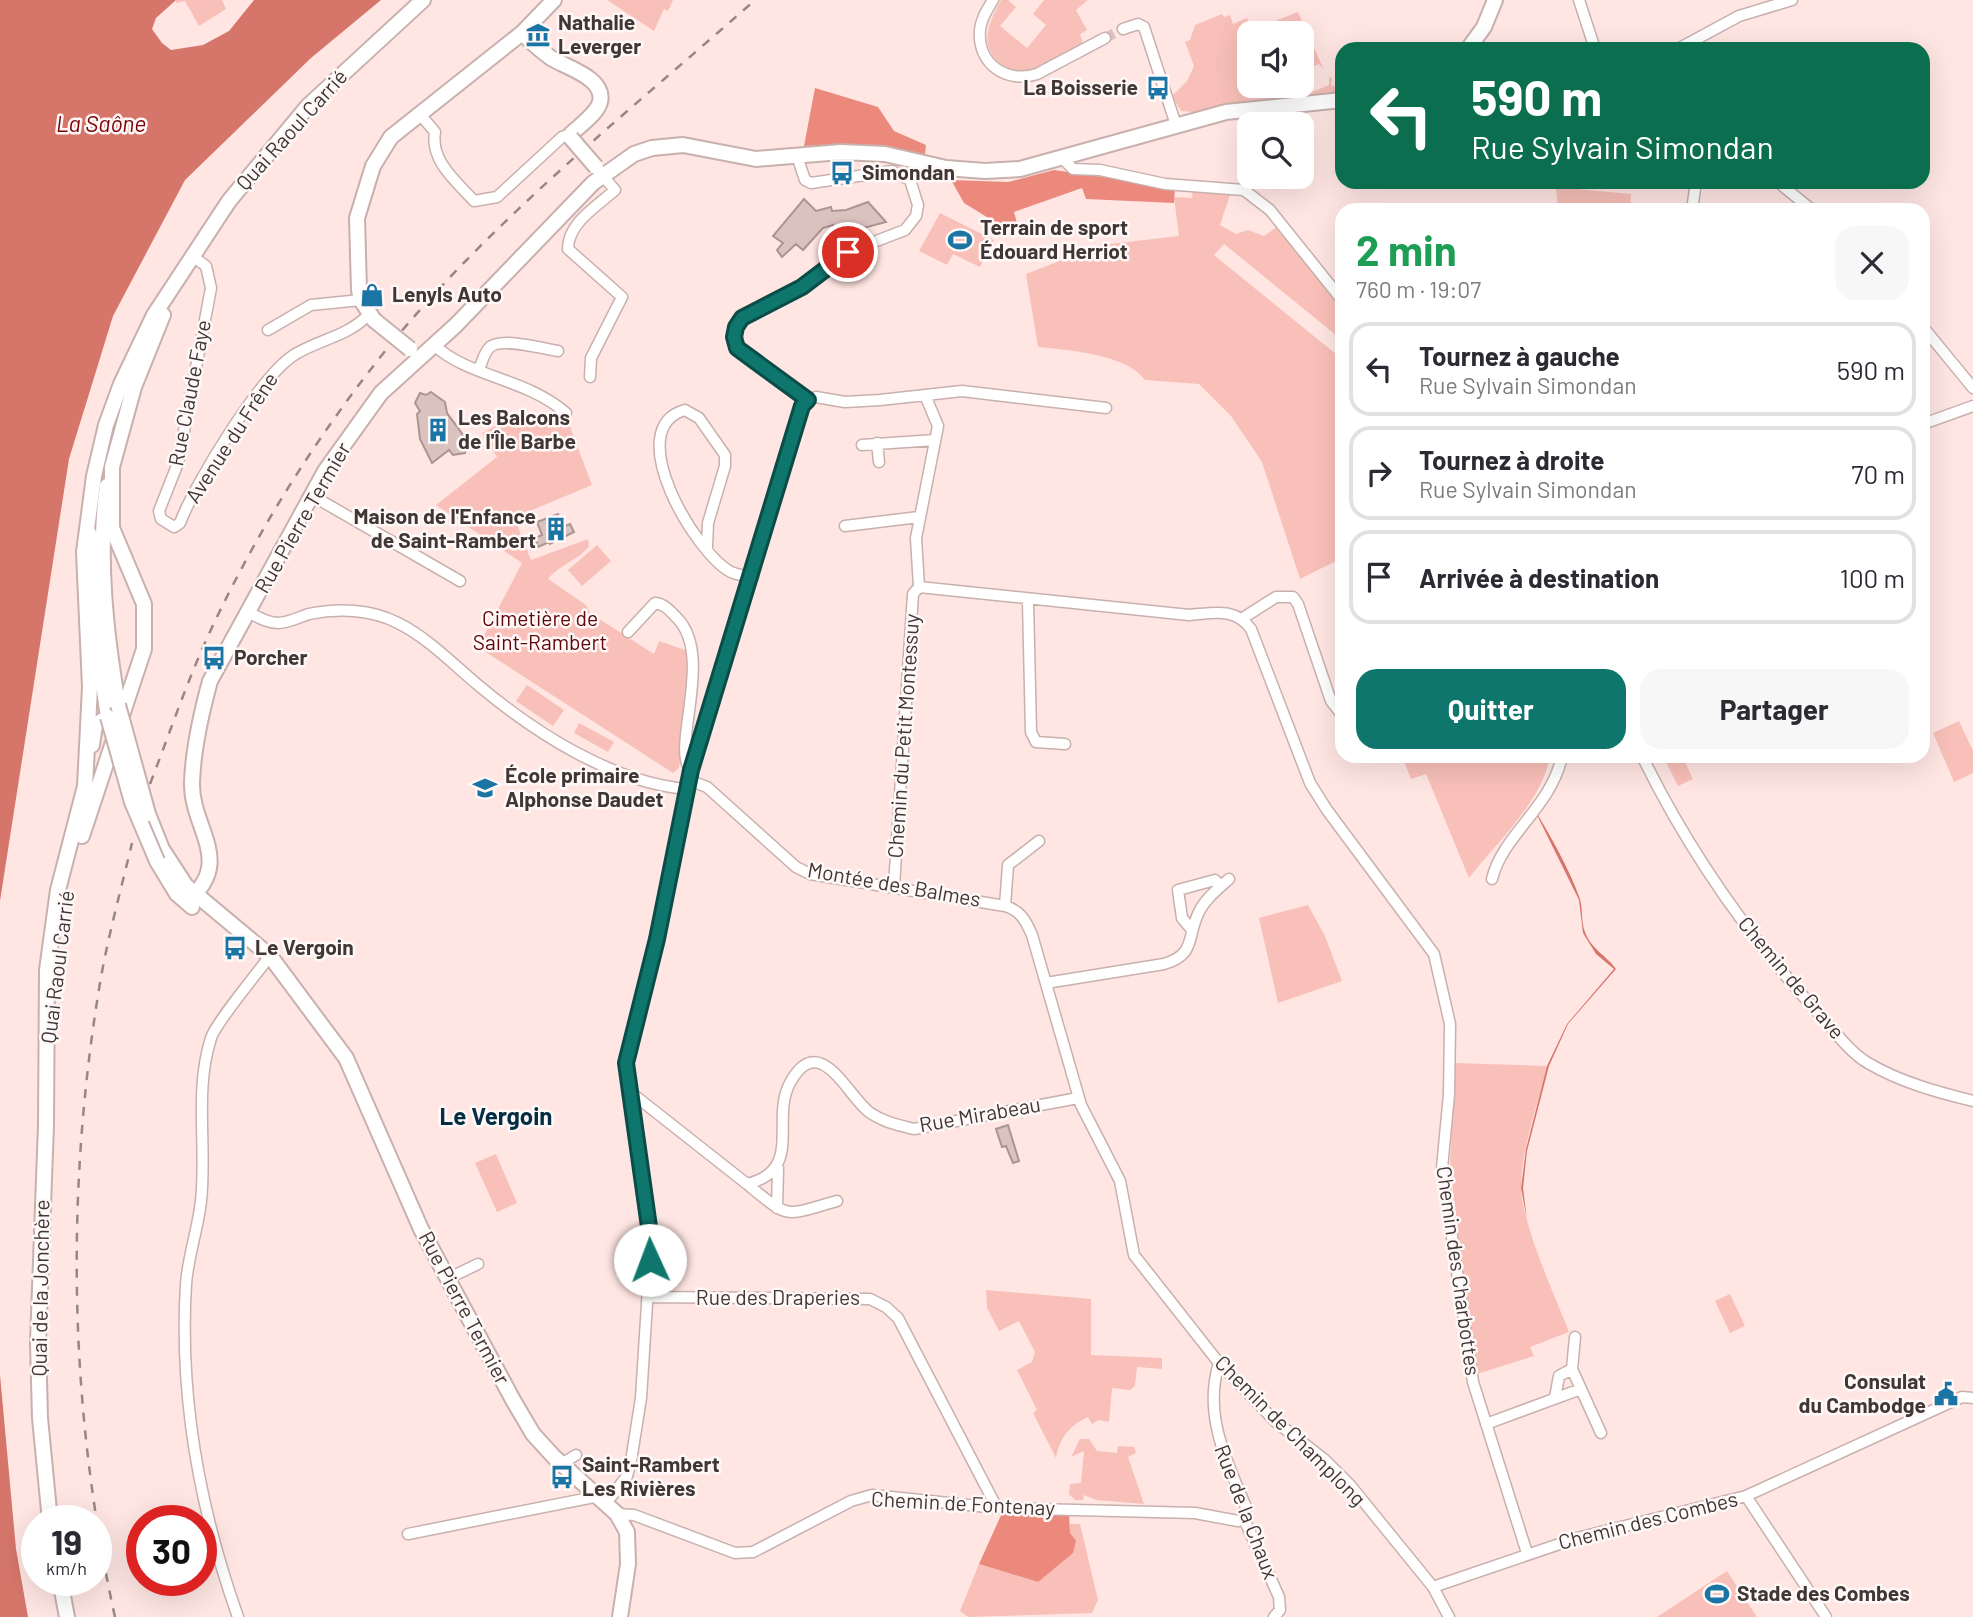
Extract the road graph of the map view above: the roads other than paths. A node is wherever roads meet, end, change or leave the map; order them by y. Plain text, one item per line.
1 (423, 0) edge
2 (554, 0) edge
3 (993, 0) edge
4 (1495, 0) edge
5 (1579, 0) edge
6 (1792, 0) edge
7 (1123, 29) dead end
8 (522, 33) junction
9 (1105, 38) tunnel mouth
10 (1473, 42) edge
11 (1593, 42) edge
12 (1691, 42) edge
13 (1335, 101) edge
14 (419, 113) junction
15 (1176, 125) junction
16 (571, 136) junction
17 (797, 156) junction
18 (1062, 158) junction
19 (599, 171) junction
20 (1786, 189) edge
21 (1804, 203) edge
22 (192, 256) junction
23 (180, 276) junction
24 (1335, 291) edge
25 (361, 300) junction
26 (372, 317) junction
27 (268, 330) dead end
28 (1930, 336) edge
29 (434, 345) junction
30 (558, 351) dead end
31 (415, 353) junction
32 (480, 369) junction
33 (590, 377) dead end
34 (1973, 388) edge
35 (925, 395) junction
36 (808, 400) junction
37 (1973, 406) edge
38 (1106, 408) dead end
39 (566, 413) dead end
40 (1930, 421) edge
41 (934, 440) junction
42 (877, 443) junction
43 (862, 445) dead end
44 (879, 462) dead end
45 (112, 467) junction
46 (311, 495) junction
47 (919, 517) junction
48 (88, 518) junction
49 (845, 526) dead end
50 (174, 527) joint
51 (707, 547) junction
52 (104, 555) junction
53 (124, 558) junction
54 (752, 577) junction
55 (460, 580) dead end
56 (919, 587) junction
57 (95, 589) junction
58 (649, 594) dead end
59 (1028, 601) junction
60 (655, 604) junction
61 (248, 612) junction
62 (1242, 618) junction
63 (628, 632) dead end
64 (1335, 706) edge
65 (108, 717) junction
66 (125, 741) junction
67 (1065, 744) dead end
68 (1560, 763) edge
69 (1646, 763) edge
70 (688, 780) junction
71 (85, 786) junction
72 (1038, 841) dead end
73 (160, 855) junction
74 (1492, 878) dead end
75 (894, 886) junction
76 (186, 894) junction
77 (1005, 906) junction
78 (1192, 930) junction
79 (267, 960) junction
80 (1046, 983) junction
81 (47, 1054) junction
82 (629, 1091) junction
83 (1079, 1098) junction
84 (1973, 1101) edge
85 (1091, 1128) joint
86 (778, 1168) junction
87 (747, 1184) junction
88 (837, 1201) dead end
89 (777, 1208) junction
90 (479, 1265) dead end
91 (449, 1278) junction
92 (648, 1297) junction
93 (1575, 1336) dead end
94 (1219, 1363) junction
95 (1572, 1369) junction
96 (1581, 1389) junction
97 (1555, 1398) junction
98 (1973, 1398) edge
99 (1486, 1424) junction
100 (1601, 1433) dead end
101 (576, 1455) dead end
102 (561, 1464) junction
103 (1746, 1496) junction
104 (604, 1499) junction
105 (48, 1505) edge
106 (997, 1508) junction
107 (617, 1514) junction
108 (1244, 1519) junction
109 (408, 1534) dead end
110 (1527, 1553) junction
111 (1433, 1587) junction
112 (63, 1596) edge
113 (67, 1617) edge
114 (237, 1617) edge
115 (620, 1617) edge
116 (1274, 1617) edge
117 (1449, 1617) edge
118 (1826, 1617) edge

1 - 22 street, Quai Raoul Carrié
2 - 8 street
3 - 9 street
4 - 10 street
5 - 11 street
6 - 12 street
7 - 15 street
8 - 14 street
8 - 16 street
13 - 15 street, Rue Pierre Termier
14 - 16 street
14 - 25 street
15 - 18 street, Rue Pierre Termier
16 - 19 street, bridge
17 - 18 street, Rue Pierre Termier
17 - 19 street, Rue Pierre Termier
17 - 36 street
18 - 24 street
19 - 29 street, Rue Pierre Termier
19 - 33 street
20 - 21 street
22 - 23 street, Quai Raoul Carrié
22 - 50 street, Rue Claude Faye
23 - 45 street, Quai Raoul Carrié
23 - 48 street, Quai Raoul Carrié
25 - 26 street
25 - 27 street
26 - 31 street, bridge
26 - 50 street, Avenue du Frêne
28 - 34 street
29 - 31 street, Rue Pierre Termier
29 - 32 street
30 - 32 street
31 - 46 street, Rue Pierre Termier
32 - 39 street
35 - 36 street
35 - 38 street
35 - 41 street, Chemin du Petit Montessuy
36 - 54 street
37 - 40 street
41 - 42 street
41 - 47 street, Chemin du Petit Montessuy
42 - 43 street
42 - 44 street
45 - 52 street, Rue Pierre Termier
45 - 53 street, Quai Raoul Carrié
46 - 55 street
46 - 61 street, Rue Pierre Termier
47 - 49 street
47 - 56 street, Chemin du Petit Montessuy
48 - 57 street, Rue Pierre Termier
48 - 71 street, Quai Raoul Carrié
51 - 51 street
51 - 54 street
52 - 53 street
52 - 57 street, Rue Pierre Termier
52 - 66 street, Rue Pierre Termier, bridge
53 - 81 street, Quai Raoul Carrié
54 - 70 street
56 - 59 street
56 - 75 street, Chemin du Petit Montessuy
57 - 65 street, Rue Pierre Termier
58 - 60 street
59 - 62 street
59 - 67 street
60 - 63 street
60 - 70 street
61 - 70 street, Montée des Balmes
61 - 76 street, Rue Pierre Termier
62 - 64 street
62 - 99 street, Chemin des Charbottes
65 - 66 street, Rue Pierre Termier, bridge
65 - 71 street
65 - 73 street, Rue Pierre Termier, bridge
66 - 73 street, Rue Pierre Termier, bridge
68 - 74 street
69 - 84 street, Chemin de Grave
70 - 75 street, Montée des Balmes
70 - 82 street
71 - 81 street, Quai Raoul Carrié
72 - 77 street, Montée des Balmes
73 - 76 street, Rue Pierre Termier
75 - 77 street, Montée des Balmes
76 - 79 street, Rue Pierre Termier
77 - 80 street, Montée des Balmes
78 - 78 street
78 - 80 street
79 - 91 street, Rue Pierre Termier
79 - 114 street
80 - 83 street, Montée des Balmes
81 - 105 street, Quai de la Jonchère
82 - 87 street
82 - 92 street
83 - 85 street, Montée des Balmes
83 - 86 street, Rue Mirabeau
85 - 94 street, Chemin de Champlong
86 - 87 street
86 - 89 street, Rue Mirabeau
87 - 89 street
88 - 89 street
90 - 91 street
91 - 102 street, Rue Pierre Termier
92 - 104 street
92 - 106 street, Rue des Draperies
93 - 95 street
94 - 108 street, Rue de la Chaux
94 - 111 street, Chemin de Champlong
95 - 96 street
95 - 97 street
96 - 97 street
96 - 100 street
97 - 99 street
98 - 103 street, Chemin des Combes
99 - 110 street, Chemin des Charbottes
101 - 102 street
102 - 104 street, Rue Pierre Termier
103 - 110 street, Chemin des Combes
103 - 118 street
104 - 107 street, Rue Pierre Termier
104 - 109 street
106 - 107 street, Chemin de Fontenay
106 - 108 street, Chemin de Fontenay
107 - 115 street, Rue Pierre Termier
108 - 116 street, Rue de la Chaux
110 - 111 street, Chemin des Combes
111 - 117 street, Chemin de Champlong
112 - 113 street

